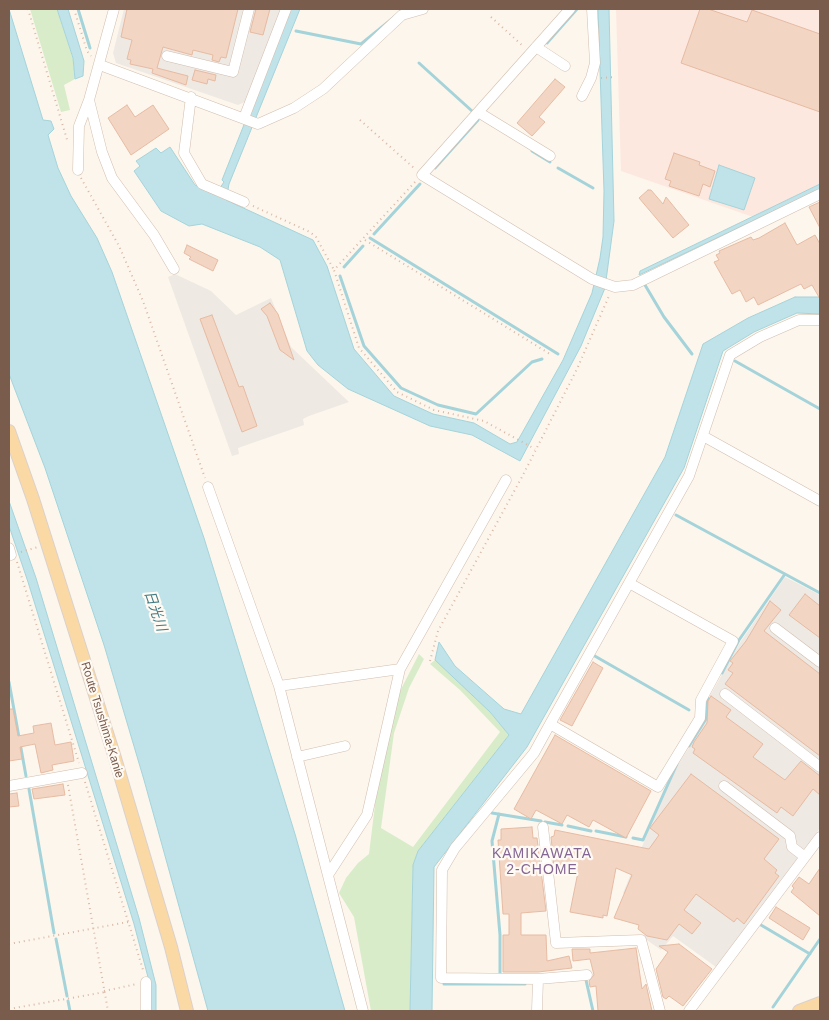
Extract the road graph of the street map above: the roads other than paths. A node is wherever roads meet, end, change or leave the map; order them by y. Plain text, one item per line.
1 (114, 9) edge
2 (249, 9) edge
3 (286, 9) edge
4 (423, 9) edge
5 (570, 9) edge
6 (592, 9) edge
7 (533, 50) junction
8 (167, 56) dead end
9 (100, 65) junction
10 (565, 66) dead end
11 (582, 96) dead end
12 (191, 97) junction
13 (89, 100) junction
14 (478, 112) junction
15 (245, 118) junction
16 (550, 156) dead end
17 (78, 170) road end
18 (820, 194) edge
19 (244, 202) road end
20 (174, 269) dead end
21 (820, 320) edge
22 (9, 431) edge
23 (703, 436) junction
24 (506, 480) dead end
25 (208, 487) road end
26 (820, 501) edge
27 (629, 583) junction
28 (775, 628) dead end
29 (820, 662) edge
30 (400, 669) junction
31 (279, 686) junction
32 (725, 694) dead end
33 (550, 724) junction
34 (345, 746) dead end
35 (297, 757) junction
36 (820, 767) edge
37 (82, 773) road end
38 (9, 786) edge
39 (724, 786) dead end
40 (543, 827) dead end
41 (820, 837) edge
42 (805, 857) junction
43 (328, 876) junction
44 (587, 975) dead end
45 (538, 979) junction
46 (146, 982) road end
47 (820, 1003) edge
48 (146, 1011) edge
49 (187, 1011) edge
50 (363, 1011) edge
51 (537, 1011) edge
52 (660, 1011) edge
53 (689, 1011) edge
54 (799, 1011) edge

1 - 9 street
2 - 8 street
3 - 15 street
4 - 15 street
5 - 7 street
6 - 11 street
7 - 10 street
7 - 14 street
9 - 12 street
9 - 13 street
12 - 15 street
12 - 19 street
13 - 17 street
13 - 20 street
14 - 16 street
14 - 18 street
21 - 23 street
22 - 49 main road, Route Tsushima-Kanie
23 - 26 street
23 - 27 street
24 - 30 street
25 - 31 street
27 - 33 street
27 - 33 street
28 - 29 street
30 - 31 street
30 - 43 street
31 - 35 street
32 - 36 street
33 - 45 street
34 - 35 street
35 - 43 street
37 - 38 street
39 - 42 street
40 - 52 street
41 - 42 street
42 - 53 street
43 - 50 street
44 - 45 street
45 - 51 street
46 - 48 street
47 - 54 main road

